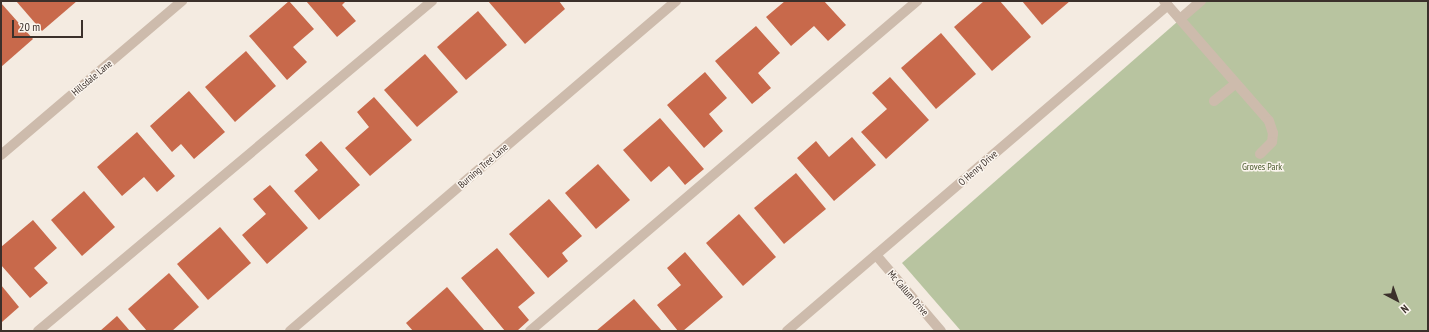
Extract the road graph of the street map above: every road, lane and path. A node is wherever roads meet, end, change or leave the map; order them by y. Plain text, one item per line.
1 (182, 1) edge
2 (432, 1) edge
3 (676, 1) edge
4 (917, 1) edge
5 (1201, 1) edge
6 (1166, 3) edge
7 (1180, 19) junction
8 (1236, 83) junction
9 (1214, 101) dead end
10 (1260, 154) dead end
11 (1, 155) edge
12 (876, 255) junction
13 (38, 331) edge
14 (290, 331) edge
15 (530, 331) edge
16 (787, 331) edge
17 (941, 331) edge

1 - 11 street, Hillsdale Lane
2 - 13 street
3 - 14 street, Burning Tree Lane
4 - 15 street
5 - 7 street
6 - 7 street
6 - 12 street, O Henry Drive
7 - 8 street
8 - 9 street
8 - 10 street
12 - 16 street, O Henry Drive
12 - 17 street, Mc Callum Drive

